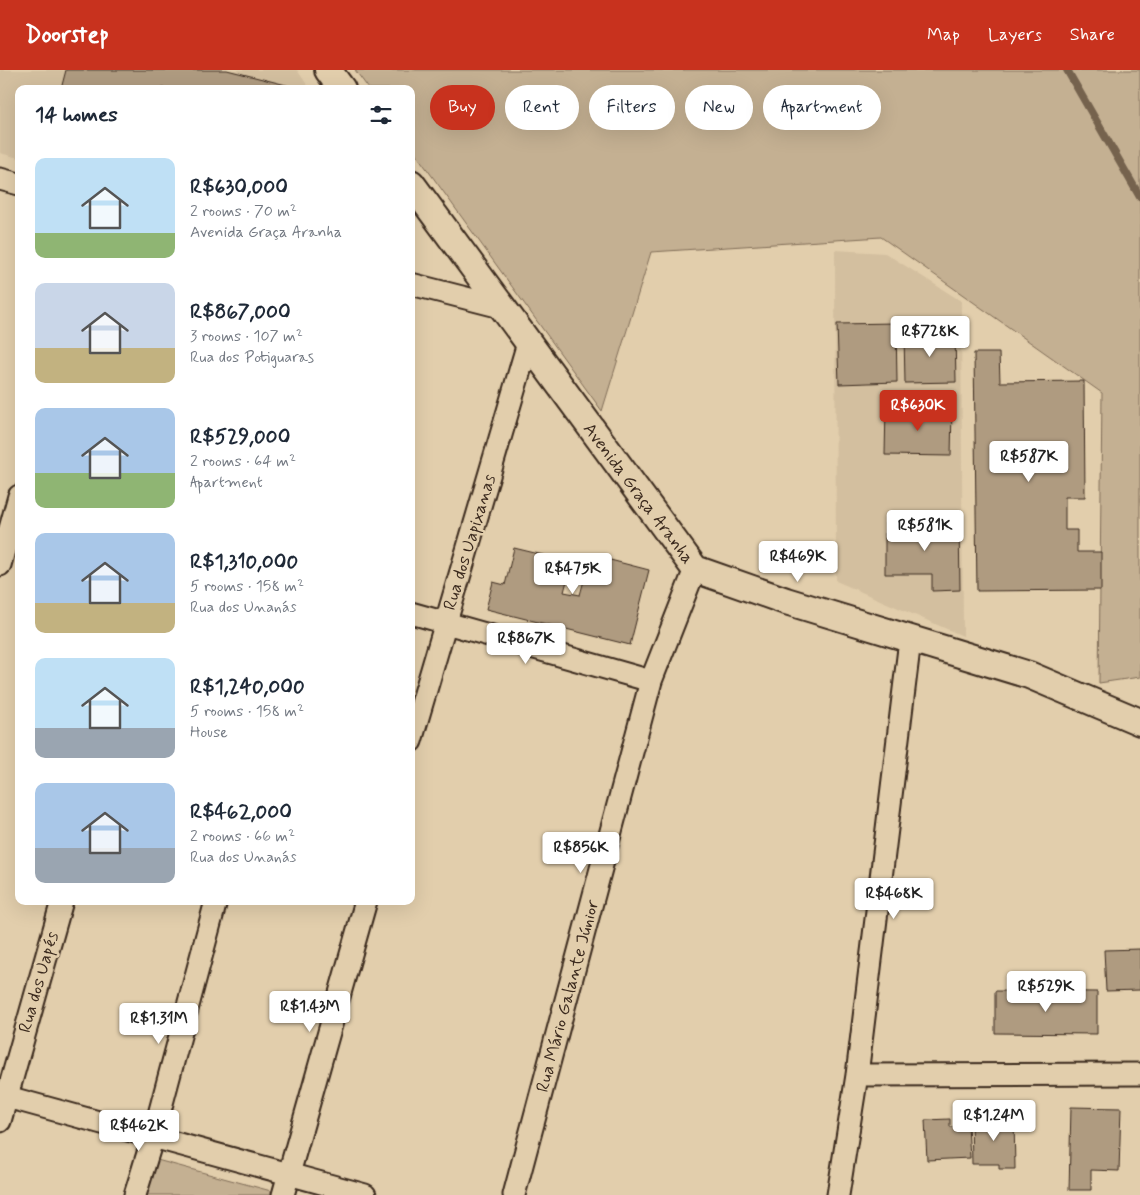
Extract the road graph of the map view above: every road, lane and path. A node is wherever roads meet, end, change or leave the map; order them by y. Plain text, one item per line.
1 (328, 70) edge
2 (339, 85) edge
3 (0, 179) edge
4 (15, 183) edge
5 (415, 189) edge
6 (415, 285) edge
7 (501, 307) junction
8 (528, 343) junction
9 (14, 500) edge
10 (0, 565) edge
11 (695, 569) junction
12 (415, 614) edge
13 (445, 623) junction
14 (910, 640) junction
15 (651, 681) junction
16 (1140, 722) edge
17 (415, 726) edge
18 (61, 905) edge
19 (215, 905) edge
20 (365, 905) edge
21 (1140, 1074) edge
22 (857, 1075) junction
23 (3, 1096) edge
24 (0, 1121) edge
25 (153, 1137) junction
26 (288, 1174) junction
27 (135, 1195) edge
28 (283, 1195) edge
29 (365, 1195) edge
30 (514, 1195) edge
31 (838, 1195) edge

1 - 2 street
3 - 4 street
5 - 7 street, Avenida Graça Aranha
6 - 7 street
7 - 8 street, Avenida Graça Aranha
8 - 11 street, Avenida Graça Aranha
8 - 13 street, Rua dos Uapixanas
9 - 10 street
11 - 14 street, Avenida Graça Aranha
11 - 15 street, Rua Mário Galante Júnior
12 - 13 street
13 - 15 street
13 - 17 street, Rua dos Uapixanas
14 - 16 street, Avenida Graça Aranha
14 - 22 street
15 - 30 street, Rua Mário Galante Júnior
18 - 23 street, Rua dos Uapés
19 - 25 street
20 - 26 street
21 - 22 street
22 - 31 street
23 - 24 street, Rua dos Uapés
23 - 25 street
25 - 26 street
25 - 27 street
26 - 28 street
26 - 29 street

